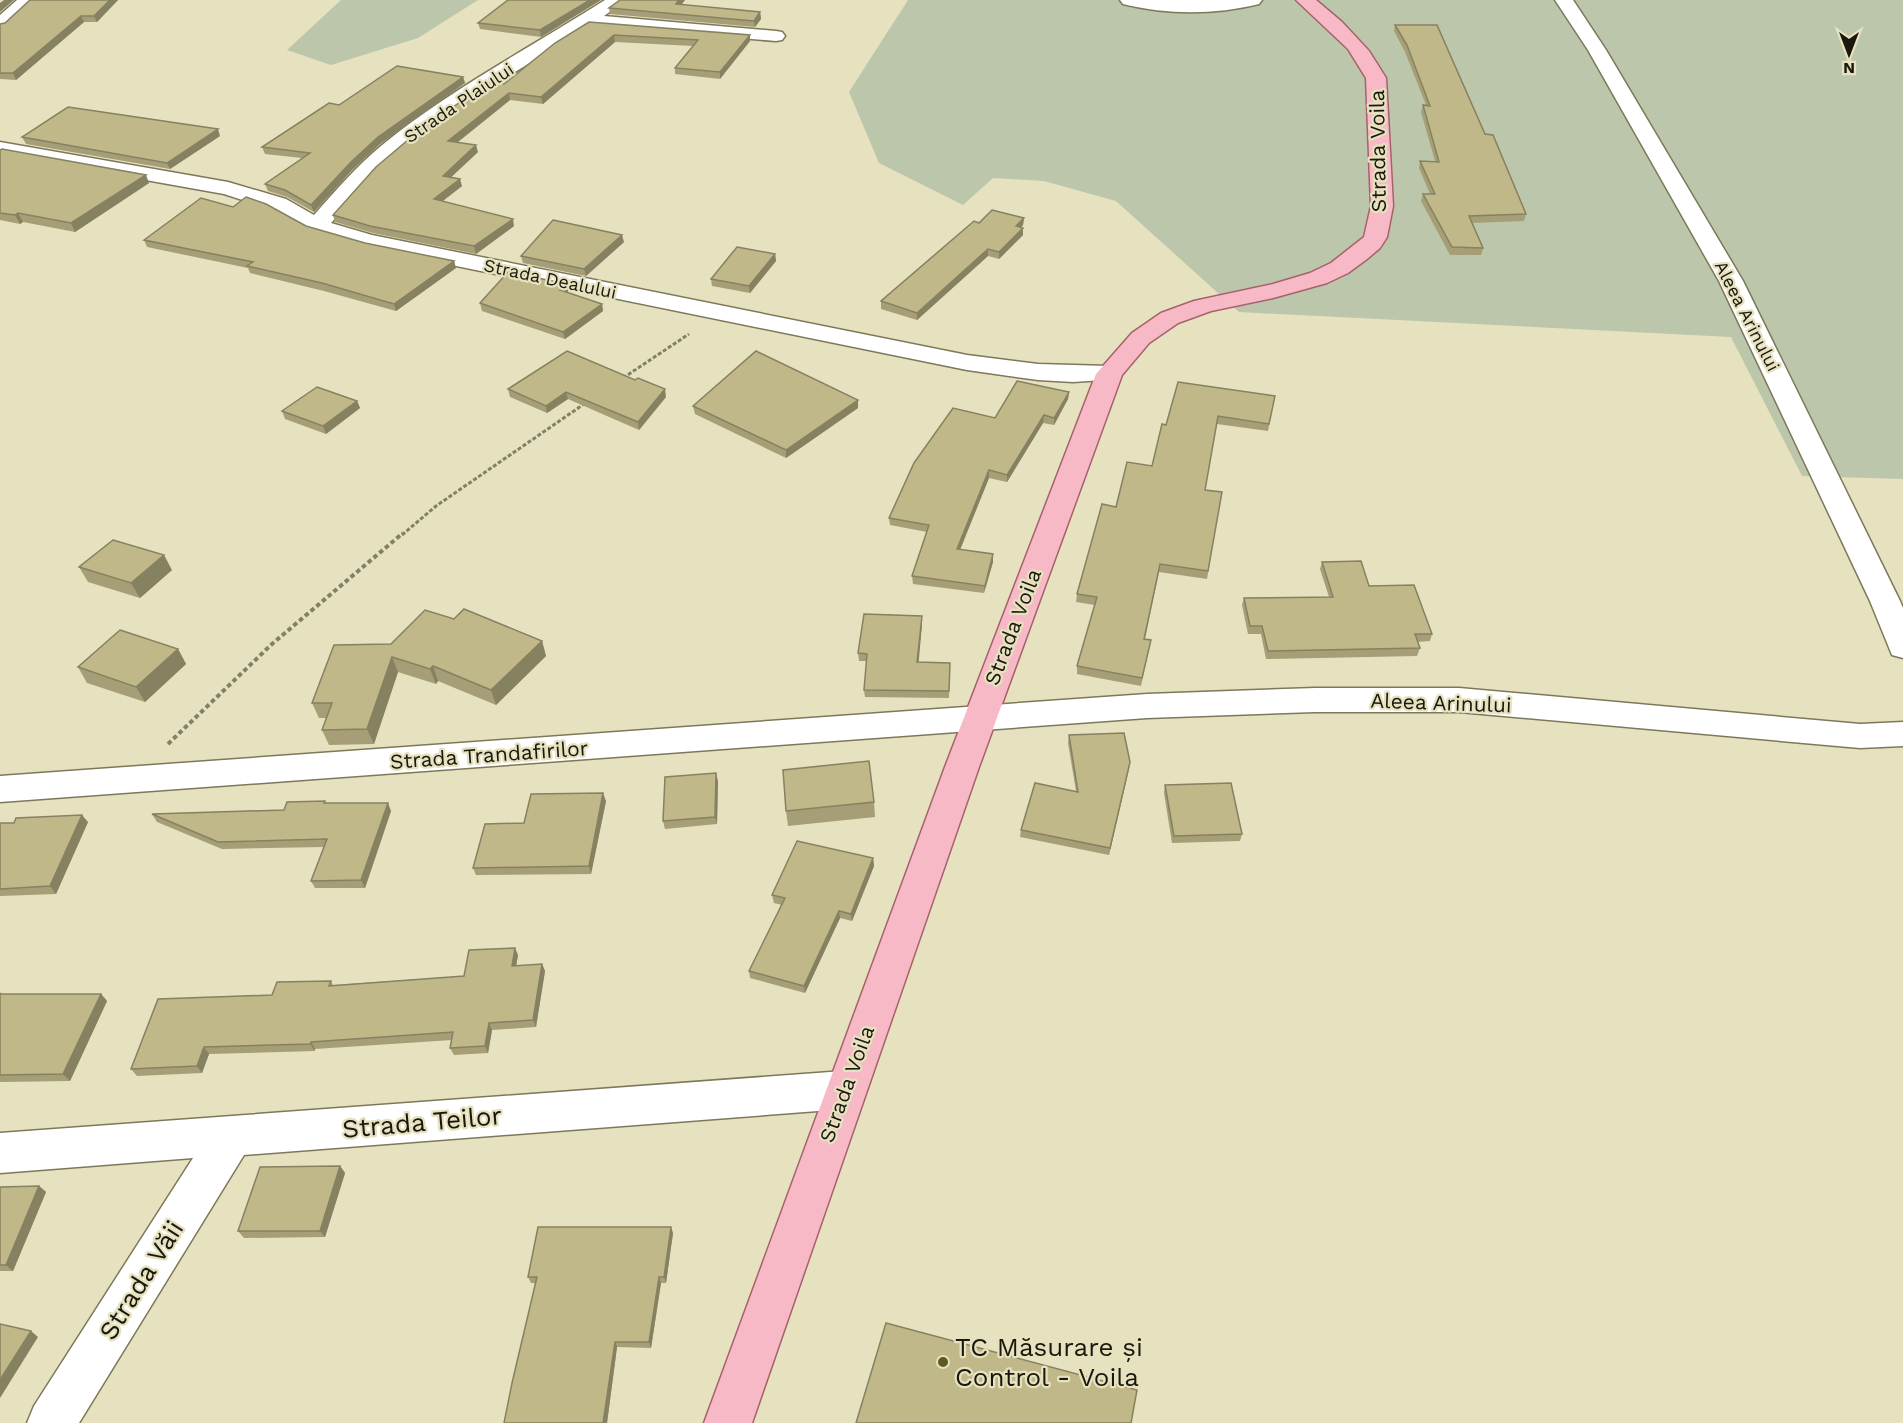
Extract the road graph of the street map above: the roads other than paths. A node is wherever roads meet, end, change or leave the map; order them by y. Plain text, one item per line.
1 (27, 0) edge
2 (617, 0) edge
3 (1129, 0) edge
4 (1253, 0) edge
5 (1305, 0) edge
6 (1564, 0) edge
7 (588, 20) junction
8 (0, 24) edge
9 (776, 36) dead end
10 (0, 148) edge
11 (317, 226) junction
12 (1109, 374) junction
13 (1903, 647) edge
14 (979, 719) junction
15 (1903, 734) edge
16 (0, 789) edge
17 (844, 1090) junction
18 (231, 1137) junction
19 (0, 1152) edge
20 (51, 1423) edge
21 (728, 1423) edge

1 - 8 street
2 - 7 street, Strada Plaiului
3 - 4 street
5 - 12 main road, Strada Voila
6 - 13 street, Aleea Arinului
7 - 9 street
7 - 11 street, Strada Plaiului
10 - 11 street, Strada Dealului
11 - 12 street, Strada Dealului
12 - 14 main road, Strada Voila
14 - 15 street, Aleea Arinului
14 - 16 street, Strada Trandafirilor
14 - 17 main road, Strada Voila
17 - 18 street, Strada Teilor
17 - 21 main road, Strada Voila
18 - 19 street, Strada Teilor
18 - 20 street, Strada Văii

